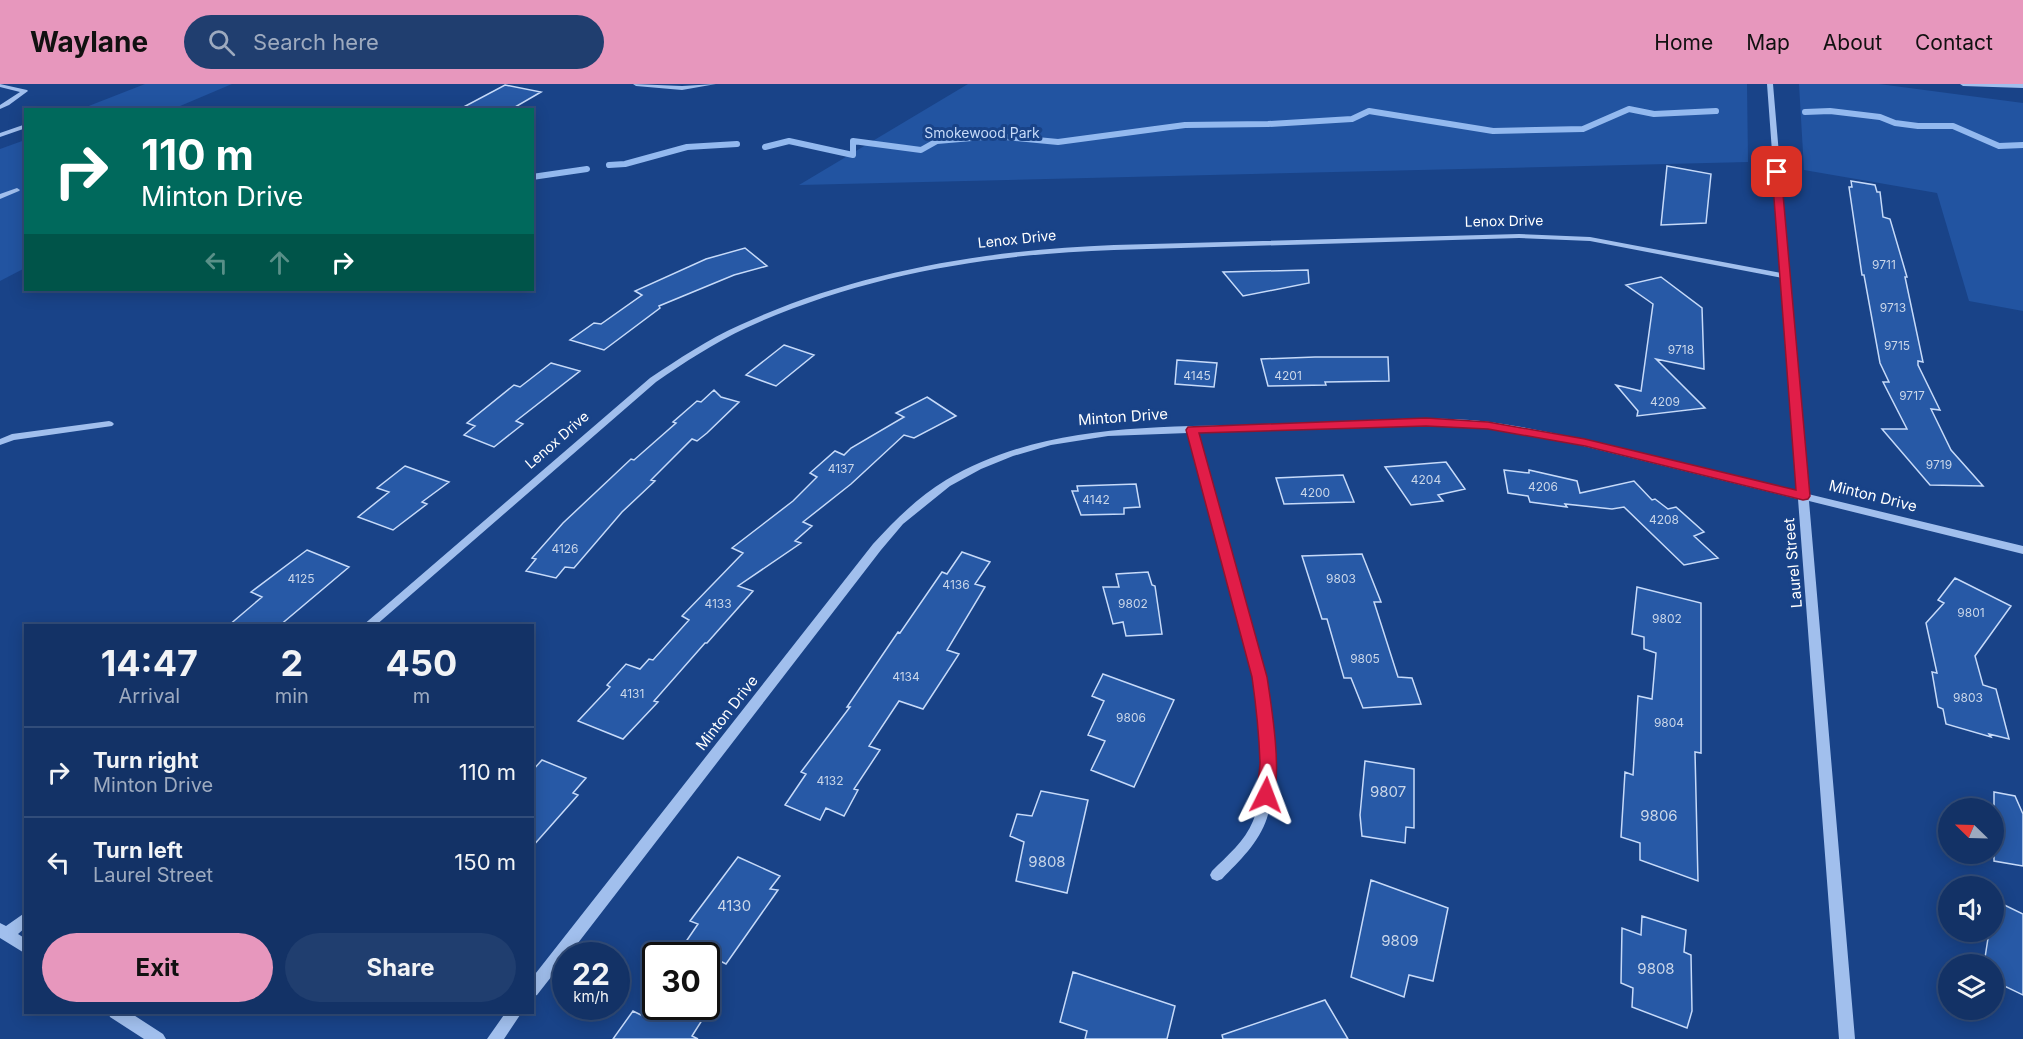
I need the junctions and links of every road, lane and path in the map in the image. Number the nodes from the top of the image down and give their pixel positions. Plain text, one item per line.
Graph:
1 (636, 84) edge
2 (713, 84) edge
3 (1770, 84) edge
4 (1963, 84) edge
5 (2023, 86) edge
6 (2, 87) edge
7 (0, 107) edge
8 (24, 127) edge
9 (0, 135) edge
10 (17, 190) dead end
11 (0, 197) edge
12 (1784, 276) junction
13 (109, 424) dead end
14 (1192, 430) junction
15 (0, 442) edge
16 (1803, 496) junction
17 (2023, 550) edge
18 (369, 624) edge
19 (1217, 875) dead end
20 (24, 919) edge
21 (4, 932) edge
22 (24, 945) edge
23 (534, 987) edge
24 (118, 1014) edge
25 (514, 1014) edge
26 (158, 1039) edge
27 (495, 1039) edge
28 (1847, 1039) edge

1 - 2 street
3 - 12 street, Laurel Street
4 - 5 street
6 - 7 street
8 - 9 street
10 - 11 street
12 - 16 street, Laurel Street
12 - 18 street, Lenox Drive
13 - 15 street
14 - 16 street, Minton Drive
14 - 19 street
14 - 23 street, Minton Drive
16 - 17 street, Minton Drive
16 - 28 street, Laurel Street
20 - 21 street
21 - 22 street
24 - 26 street
25 - 27 street

